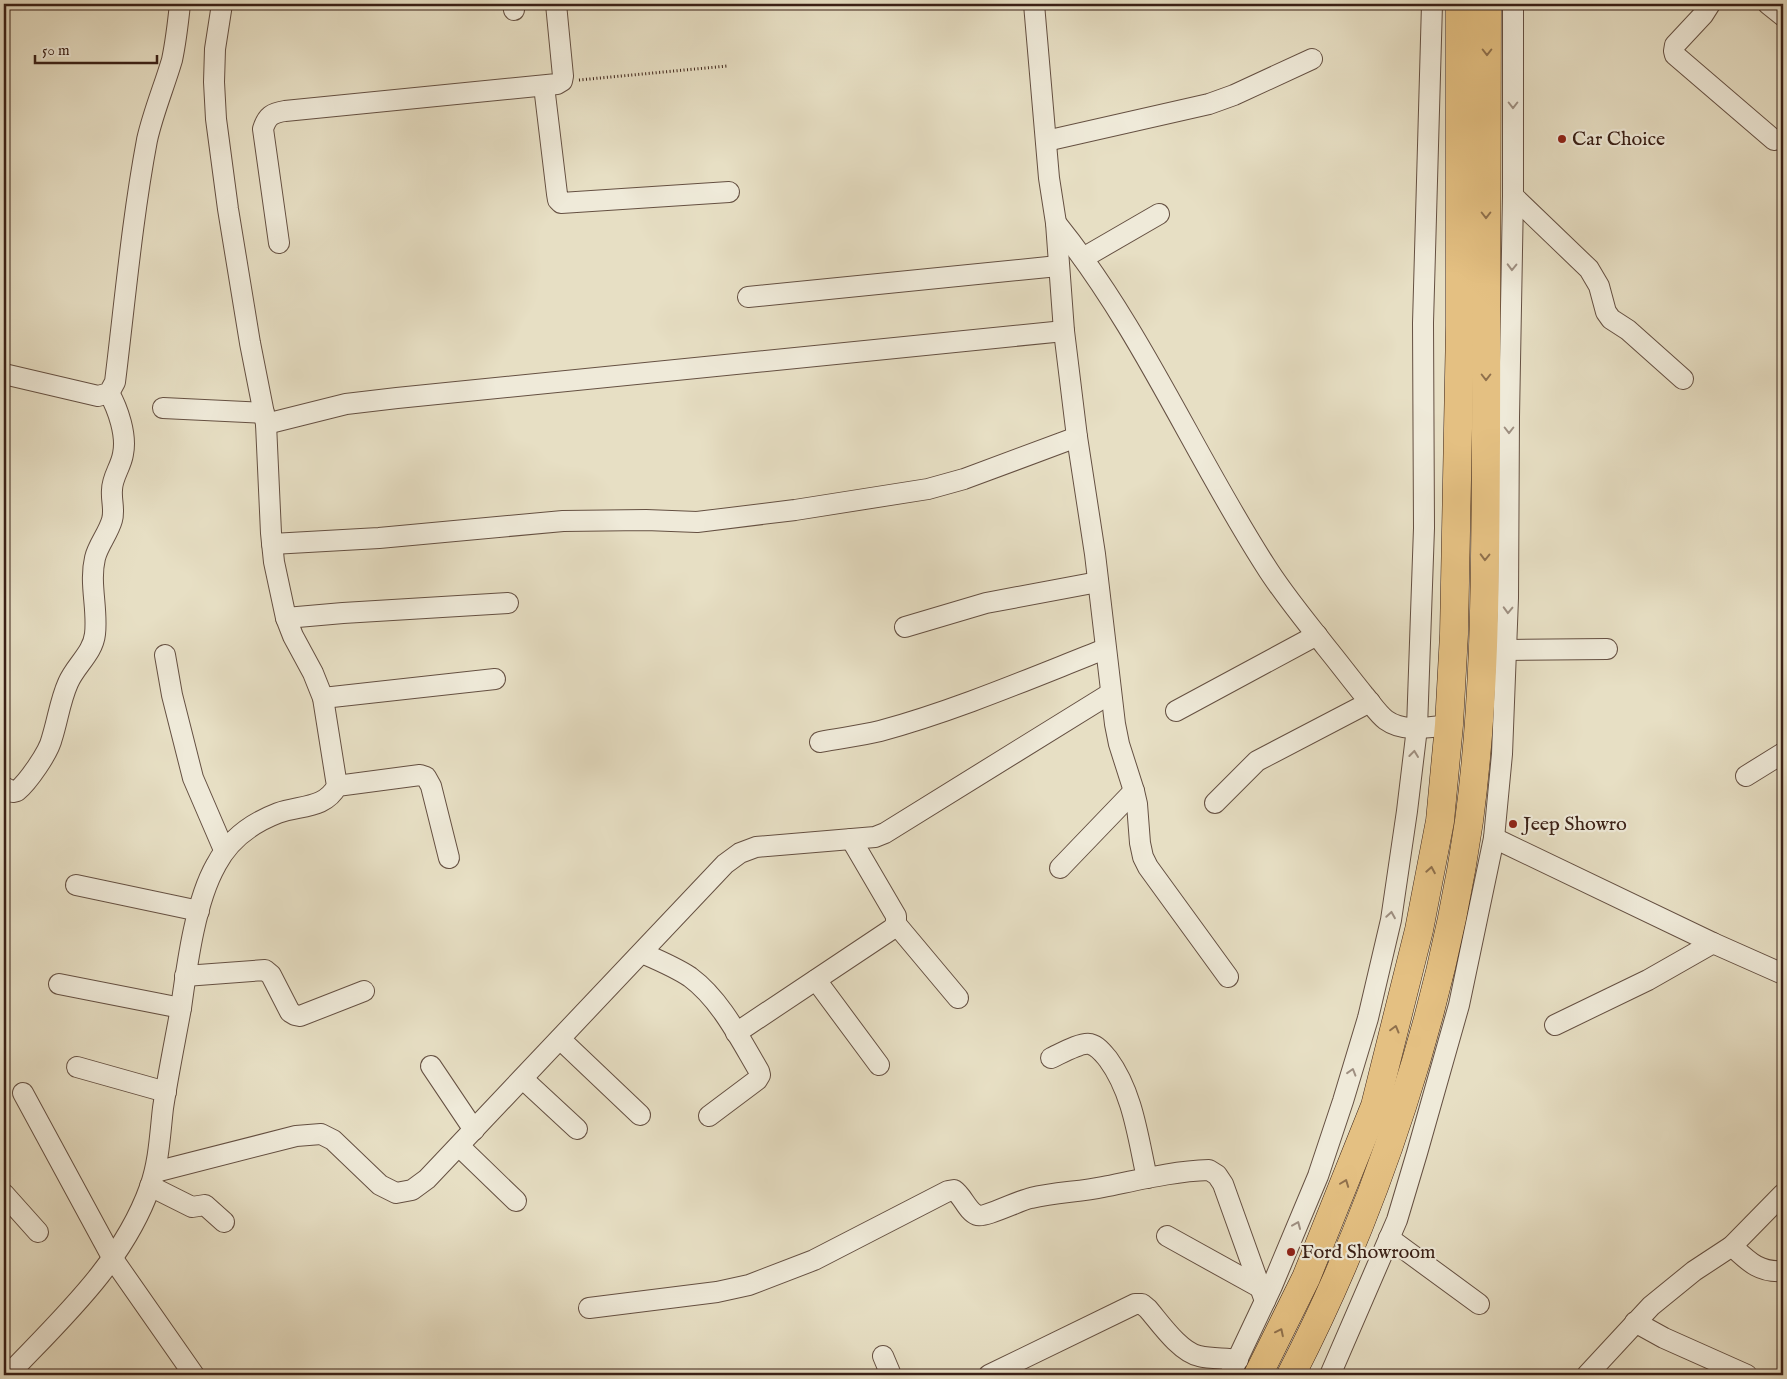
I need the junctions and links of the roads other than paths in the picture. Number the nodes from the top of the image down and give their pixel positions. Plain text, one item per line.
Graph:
1 (180, 4) edge
2 (222, 4) edge
3 (556, 4) edge
4 (1034, 4) edge
5 (1432, 4) edge
6 (1460, 4) edge
7 (1487, 4) edge
8 (1513, 4) edge
9 (1710, 4) edge
10 (1768, 4) edge
11 (1783, 16) edge
12 (1312, 59) dead end
13 (553, 84) junction
14 (1774, 140) dead end
15 (1046, 141) junction
16 (729, 192) dead end
17 (1513, 196) junction
18 (1159, 214) dead end
19 (1056, 223) junction
20 (278, 243) dead end
21 (1084, 258) junction
22 (1058, 266) junction
23 (748, 297) dead end
24 (1064, 331) junction
25 (4, 374) edge
26 (1683, 380) dead end
27 (109, 392) junction
28 (163, 408) dead end
29 (265, 418) junction
30 (1077, 438) junction
31 (1456, 524) junction
32 (1486, 526) junction
33 (272, 544) junction
34 (1098, 582) junction
35 (508, 603) dead end
36 (286, 618) junction
37 (905, 627) dead end
38 (1316, 635) junction
39 (1106, 649) junction
40 (1607, 649) dead end
41 (1506, 650) junction
42 (165, 655) dead end
43 (496, 680) dead end
44 (1111, 693) junction
45 (323, 698) junction
46 (1370, 702) junction
47 (1176, 711) dead end
48 (1449, 725) junction
49 (1417, 728) junction
50 (820, 742) dead end
51 (1783, 753) edge
52 (1746, 776) dead end
53 (337, 786) junction
54 (4, 787) edge
55 (1134, 791) junction
56 (1215, 803) dead end
57 (1494, 838) junction
58 (851, 839) junction
59 (224, 850) junction
60 (449, 858) dead end
61 (1060, 868) dead end
62 (76, 885) dead end
63 (199, 910) junction
64 (896, 924) junction
65 (1713, 943) junction
66 (642, 953) junction
67 (1783, 974) edge
68 (185, 976) junction
69 (1228, 977) dead end
70 (816, 980) junction
71 (59, 984) dead end
72 (364, 991) dead end
73 (958, 998) dead end
74 (180, 1008) junction
75 (1555, 1025) dead end
76 (736, 1033) junction
77 (560, 1039) junction
78 (1051, 1058) dead end
79 (879, 1065) dead end
80 (430, 1066) dead end
81 (77, 1067) dead end
82 (523, 1078) junction
83 (166, 1092) junction
84 (23, 1093) dead end
85 (640, 1115) dead end
86 (710, 1116) dead end
87 (576, 1129) dead end
88 (474, 1130) junction
89 (459, 1146) junction
90 (1147, 1178) junction
91 (153, 1179) junction
92 (4, 1194) edge
93 (1783, 1194) edge
94 (516, 1201) dead end
95 (224, 1222) dead end
96 (38, 1232) dead end
97 (1167, 1236) dead end
98 (1389, 1238) junction
99 (1732, 1246) junction
100 (113, 1260) junction
101 (1783, 1271) edge
102 (1262, 1294) junction
103 (1479, 1304) dead end
104 (589, 1308) dead end
105 (1635, 1322) junction
106 (884, 1356) dead end
107 (1242, 1370) edge
108 (8, 1375) edge
109 (194, 1375) edge
110 (892, 1375) edge
111 (989, 1375) edge
112 (1291, 1375) edge
113 (1330, 1375) edge
114 (1587, 1375) edge
115 (1748, 1375) edge

1 - 27 street
2 - 29 street
3 - 13 street
4 - 15 street
5 - 49 street
6 - 31 highway
7 -> 32 highway
8 -> 17 street
9 - 14 street
10 - 11 street
12 - 15 street
13 - 16 street
13 - 20 street
15 - 19 street
17 - 26 street
17 -> 41 street
18 - 21 street
19 - 21 street
19 - 22 street
21 - 38 street
22 - 23 street
22 - 24 street
24 - 29 street
24 - 30 street
25 - 27 street
27 - 54 street
28 - 29 street
29 - 33 street
30 - 33 street
30 - 34 street
31 - 32 highway
31 - 48 highway
32 -> 112 highway
33 - 36 street
34 - 37 street
34 - 39 street
35 - 36 street
36 - 45 street
38 - 46 street
38 - 47 street
39 - 44 street
39 - 50 street
40 - 41 street
41 - 57 street
42 - 59 street
43 - 45 street
44 - 55 street
44 - 58 street
45 - 53 street
46 - 49 street
46 - 56 street
48 - 49 street
107 -> 48 highway
102 -> 49 street
51 - 52 street
53 - 59 street
53 - 60 street
55 - 61 street
55 - 69 street
57 - 65 street
57 - 98 street
58 - 64 street
58 - 66 street
59 - 63 street
62 - 63 street
63 - 68 street
64 - 70 street
64 - 73 street
65 - 67 street
65 - 75 street
66 - 76 street
66 - 77 street
68 - 72 street
68 - 74 street
70 - 76 street
70 - 79 street
71 - 74 street
74 - 83 street
76 - 86 street
77 - 82 street
77 - 85 street
78 - 90 street
80 - 88 street
81 - 83 street
82 - 87 street
82 - 88 street
83 - 91 street
84 - 100 street
88 - 89 street
89 - 91 street
89 - 94 street
90 - 102 street
90 - 104 street
91 - 95 street
91 - 100 street
92 - 96 street
93 - 99 street
97 - 102 street
98 - 103 street
98 - 113 street
99 - 101 street
99 - 105 street
100 - 108 street
100 - 109 street
102 - 107 street
105 - 114 street
105 - 115 street
106 - 110 street
107 - 111 street

